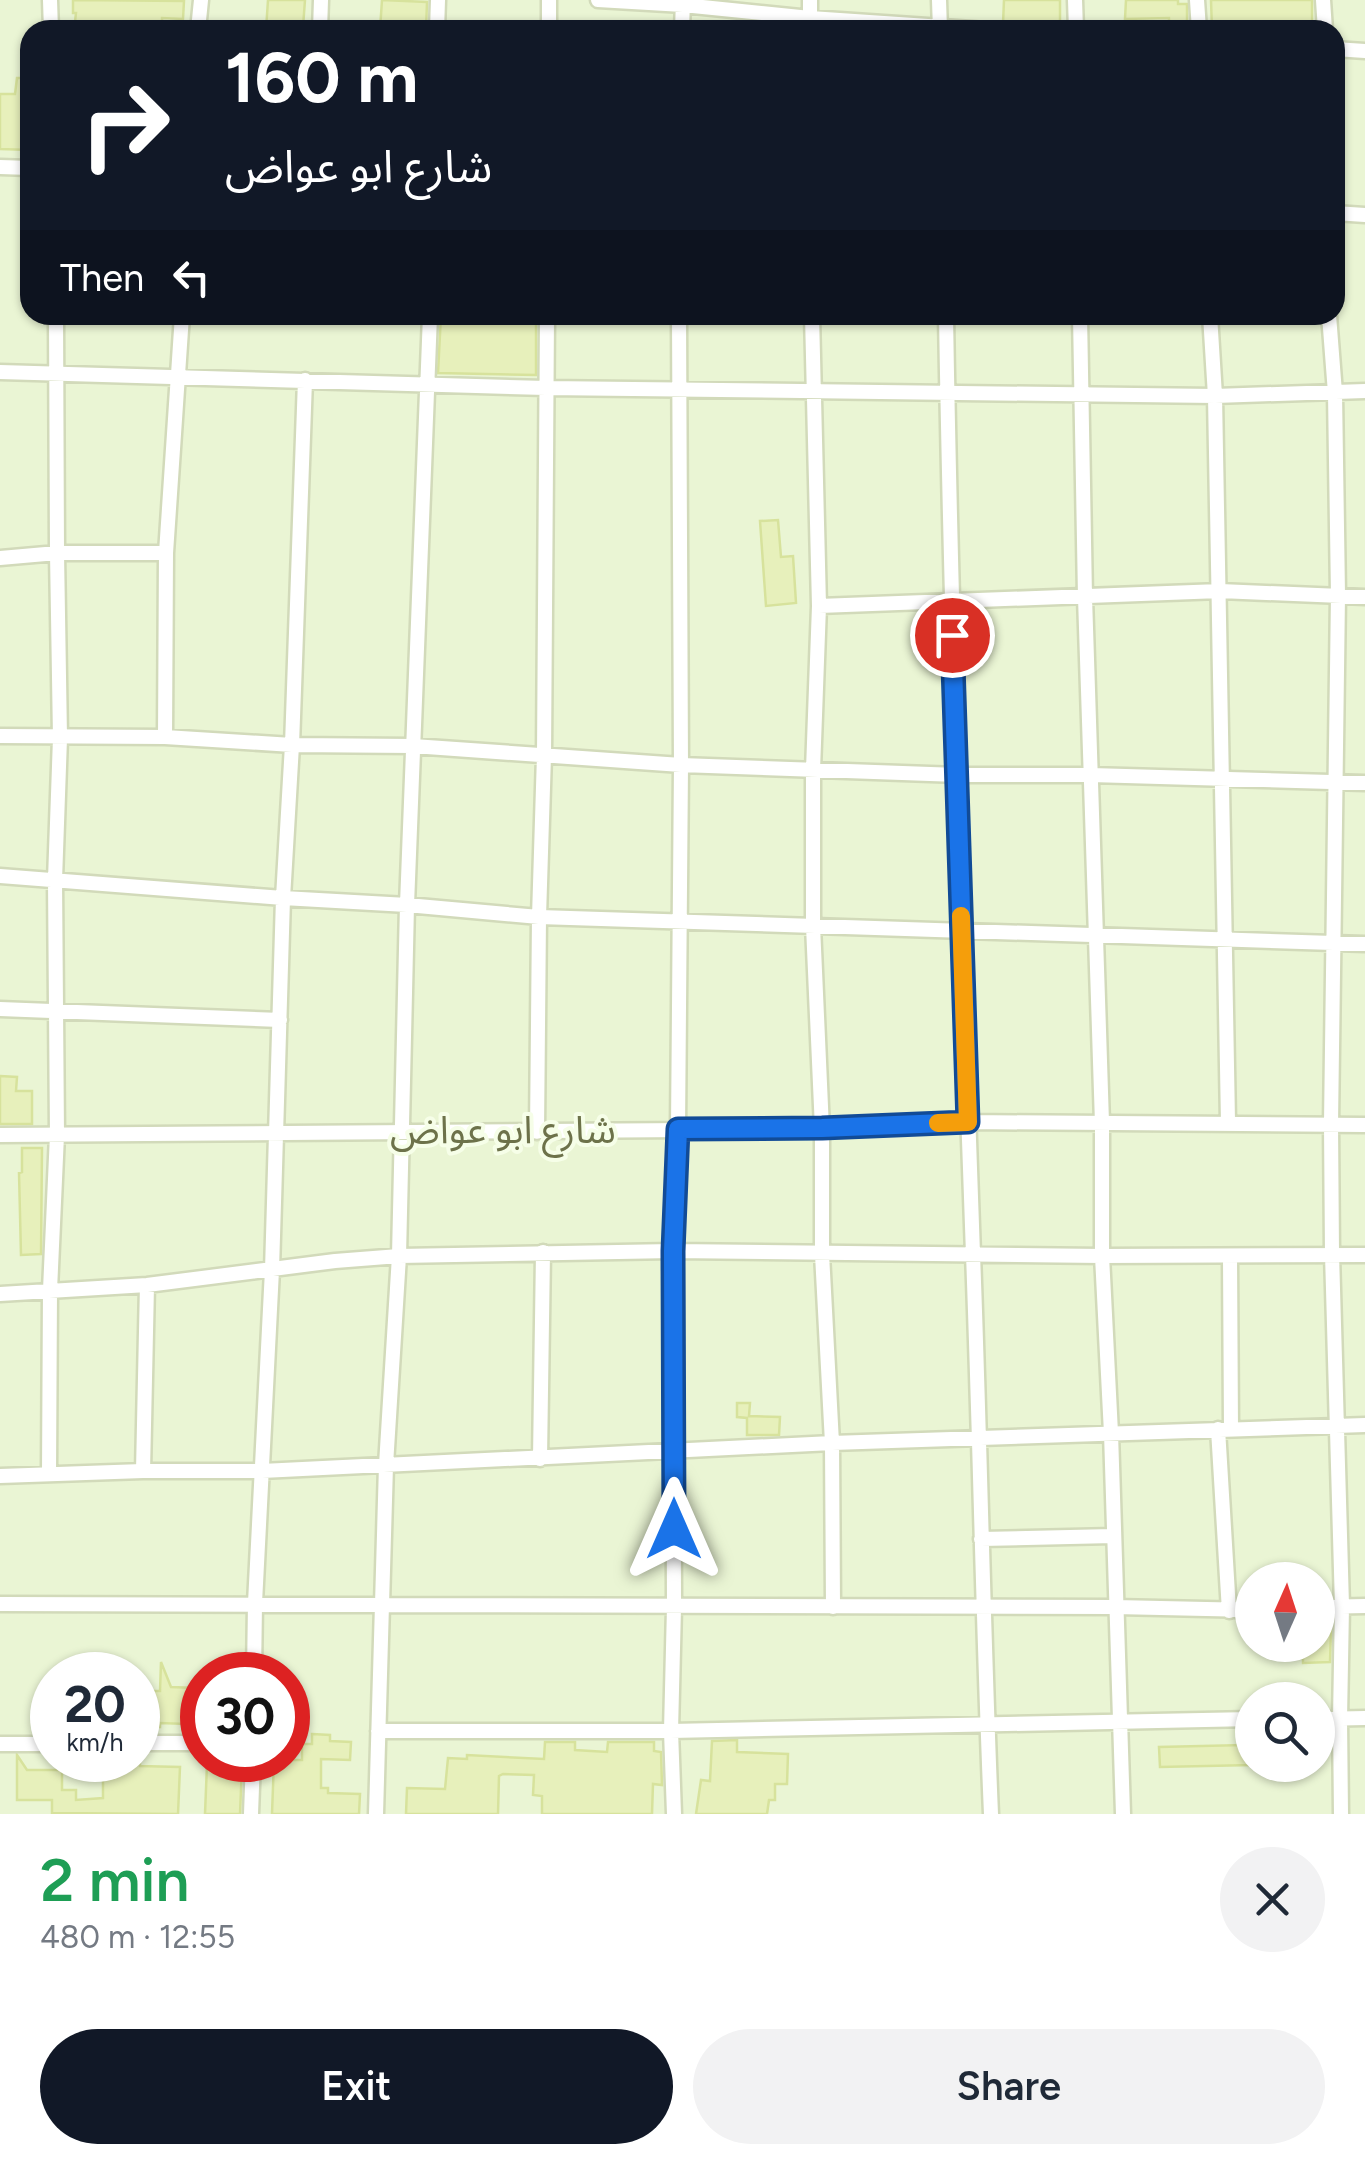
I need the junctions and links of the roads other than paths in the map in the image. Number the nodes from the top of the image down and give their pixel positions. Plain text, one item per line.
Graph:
1 (598, 0) edge
2 (683, 2) edge
3 (787, 20) edge
4 (56, 325) edge
5 (182, 325) edge
6 (430, 325) edge
7 (547, 325) edge
8 (679, 325) edge
9 (812, 325) edge
10 (946, 325) edge
11 (1080, 325) edge
12 (1211, 325) edge
13 (1330, 325) edge
14 (0, 372) edge
15 (56, 372) junction
16 (179, 376) junction
17 (305, 380) junction
18 (428, 385) junction
19 (546, 388) junction
20 (679, 388) junction
21 (814, 390) junction
22 (1365, 391) edge
23 (948, 392) junction
24 (1334, 393) junction
25 (1082, 394) junction
26 (1216, 396) junction
27 (56, 553) junction
28 (166, 553) junction
29 (0, 558) edge
30 (1220, 591) junction
31 (1338, 595) junction
32 (1085, 597) junction
33 (1365, 597) edge
34 (951, 600) junction
35 (820, 606) junction
36 (0, 736) edge
37 (165, 737) junction
38 (60, 738) junction
39 (292, 744) junction
40 (413, 746) junction
41 (544, 754) junction
42 (681, 765) junction
43 (813, 770) junction
44 (958, 775) junction
45 (1091, 776) junction
46 (1222, 779) junction
47 (1334, 782) junction
48 (1365, 784) edge
49 (0, 876) edge
50 (55, 880) junction
51 (283, 898) junction
52 (407, 904) junction
53 (539, 917) junction
54 (680, 922) junction
55 (813, 926) junction
56 (961, 930) junction
57 (1096, 936) junction
58 (1223, 940) junction
59 (1334, 944) junction
60 (1365, 944) edge
61 (0, 1010) edge
62 (54, 1013) junction
63 (280, 1020) junction
64 (968, 1122) junction
65 (1228, 1122) junction
66 (1102, 1123) junction
67 (1331, 1124) junction
68 (1365, 1125) edge
69 (822, 1128) junction
70 (678, 1129) junction
71 (401, 1130) junction
72 (537, 1132) junction
73 (277, 1133) junction
74 (0, 1135) edge
75 (57, 1135) junction
76 (673, 1251) junction
77 (543, 1252) junction
78 (822, 1254) junction
79 (973, 1254) junction
80 (1332, 1254) junction
81 (1365, 1255) edge
82 (398, 1256) junction
83 (1102, 1256) junction
84 (1230, 1256) junction
85 (272, 1270) junction
86 (147, 1285) junction
87 (50, 1290) junction
88 (0, 1294) edge
89 (1339, 1426) junction
90 (1365, 1426) edge
91 (1225, 1429) junction
92 (1111, 1433) junction
93 (979, 1437) junction
94 (832, 1443) junction
95 (674, 1451) junction
96 (540, 1459) junction
97 (386, 1465) junction
98 (143, 1471) junction
99 (262, 1471) junction
100 (49, 1474) junction
101 (0, 1476) edge
102 (1113, 1536) junction
103 (981, 1539) junction
104 (255, 1603) junction
105 (0, 1604) edge
106 (383, 1606) junction
107 (674, 1606) junction
108 (1335, 1606) edge
109 (1342, 1606) junction
110 (1365, 1606) edge
111 (833, 1607) junction
112 (982, 1607) junction
113 (1114, 1608) junction
114 (1229, 1611) junction
115 (1235, 1611) edge
116 (254, 1652) edge
117 (1335, 1718) edge
118 (1340, 1718) junction
119 (1365, 1718) edge
120 (1235, 1720) edge
121 (1120, 1721) junction
122 (987, 1725) junction
123 (671, 1731) junction
124 (378, 1732) junction
125 (0, 1744) edge
126 (30, 1744) edge
127 (252, 1782) edge
128 (251, 1814) edge
129 (376, 1814) edge
130 (674, 1814) edge
131 (991, 1814) edge
132 (1123, 1814) edge
133 (1341, 1814) edge

1 - 2 street
2 - 3 street
4 - 15 street
5 - 16 street
6 - 18 street
7 - 19 street
8 - 20 street
9 - 21 street
10 - 23 street
11 - 25 street
12 - 26 street
13 - 24 street
14 - 15 street
15 - 16 street
15 - 27 street
16 - 17 street
16 - 28 street
17 - 18 street
17 - 39 street
18 - 19 street
18 - 40 street
19 - 20 street
19 - 41 street
20 - 21 street
20 - 42 street
21 - 23 street
21 - 35 street
22 - 24 street
23 - 25 street
23 - 34 street
24 - 26 street
24 - 31 street
25 - 26 street
25 - 32 street
26 - 30 street
27 - 28 street
27 - 29 street
27 - 38 street
28 - 37 street
30 - 31 street
30 - 32 street
30 - 46 street
31 - 33 street
31 - 47 street
32 - 34 street
32 - 45 street
34 - 35 street
34 - 44 street
35 - 43 street
36 - 38 street
37 - 38 street
37 - 39 street
38 - 50 street
39 - 40 street
39 - 51 street
40 - 41 street
40 - 52 street
41 - 42 street
41 - 53 street
42 - 43 street
42 - 54 street
43 - 44 street
43 - 55 street
44 - 45 street
44 - 56 street
45 - 46 street
45 - 57 street
46 - 47 street
46 - 58 street
47 - 48 street
47 - 59 street
49 - 50 street
50 - 51 street
50 - 62 street
51 - 52 street
51 - 63 street
52 - 53 street
52 - 71 street
53 - 54 street
53 - 72 street
54 - 55 street
54 - 70 street
55 - 56 street
55 - 69 street
56 - 57 street
56 - 64 street
57 - 58 street
57 - 66 street
58 - 59 street
58 - 65 street
59 - 60 street
59 - 67 street
61 - 62 street
62 - 63 street
62 - 75 street
63 - 73 street
64 - 66 street, شارع ابو عواض
64 - 69 street, شارع ابو عواض
64 - 79 street
65 - 66 street, شارع ابو عواض
65 - 67 street, شارع ابو عواض
66 - 83 street
67 - 68 street, شارع ابو عواض
67 - 80 street
69 - 70 street, شارع ابو عواض
69 - 78 street
70 - 72 street, شارع ابو عواض
70 - 76 street
71 - 72 street, شارع ابو عواض
71 - 73 street, شارع ابو عواض
71 - 82 street
73 - 75 street, شارع ابو عواض
73 - 85 street
74 - 75 street, شارع ابو عواض
75 - 87 street
76 - 77 street
76 - 78 street
76 - 95 street
77 - 82 street
77 - 96 street
78 - 79 street
78 - 94 street
79 - 83 street
79 - 93 street
80 - 81 street
80 - 84 street
80 - 89 street
82 - 85 street
82 - 97 street
83 - 84 street
83 - 92 street
84 - 91 street
85 - 86 street
85 - 99 street
86 - 87 street
86 - 98 street
87 - 88 street
87 - 100 street
89 - 90 street
89 - 91 street
89 - 109 street
91 - 92 street
91 - 114 street
92 - 93 street
92 - 102 street
93 - 94 street
93 - 103 street
94 - 95 street
94 - 111 street
95 - 96 street
95 - 107 street
96 - 97 street
97 - 99 street
97 - 106 street
98 - 99 street
98 - 100 street
99 - 104 street
100 - 101 street
102 - 103 street
102 - 113 street
103 - 112 street
104 - 105 street
104 - 106 street
104 - 116 street
106 - 107 street
106 - 124 street
107 - 111 street
107 - 123 street
108 - 109 street
109 - 110 street
109 - 118 street
111 - 112 street
112 - 113 street
112 - 122 street
113 - 114 street
113 - 121 street
114 - 115 street
117 - 118 street
118 - 119 street
118 - 133 street
120 - 121 street
121 - 122 street
121 - 132 street
122 - 123 street
122 - 131 street
123 - 124 street
123 - 130 street
124 - 129 street
125 - 126 street
127 - 128 street

